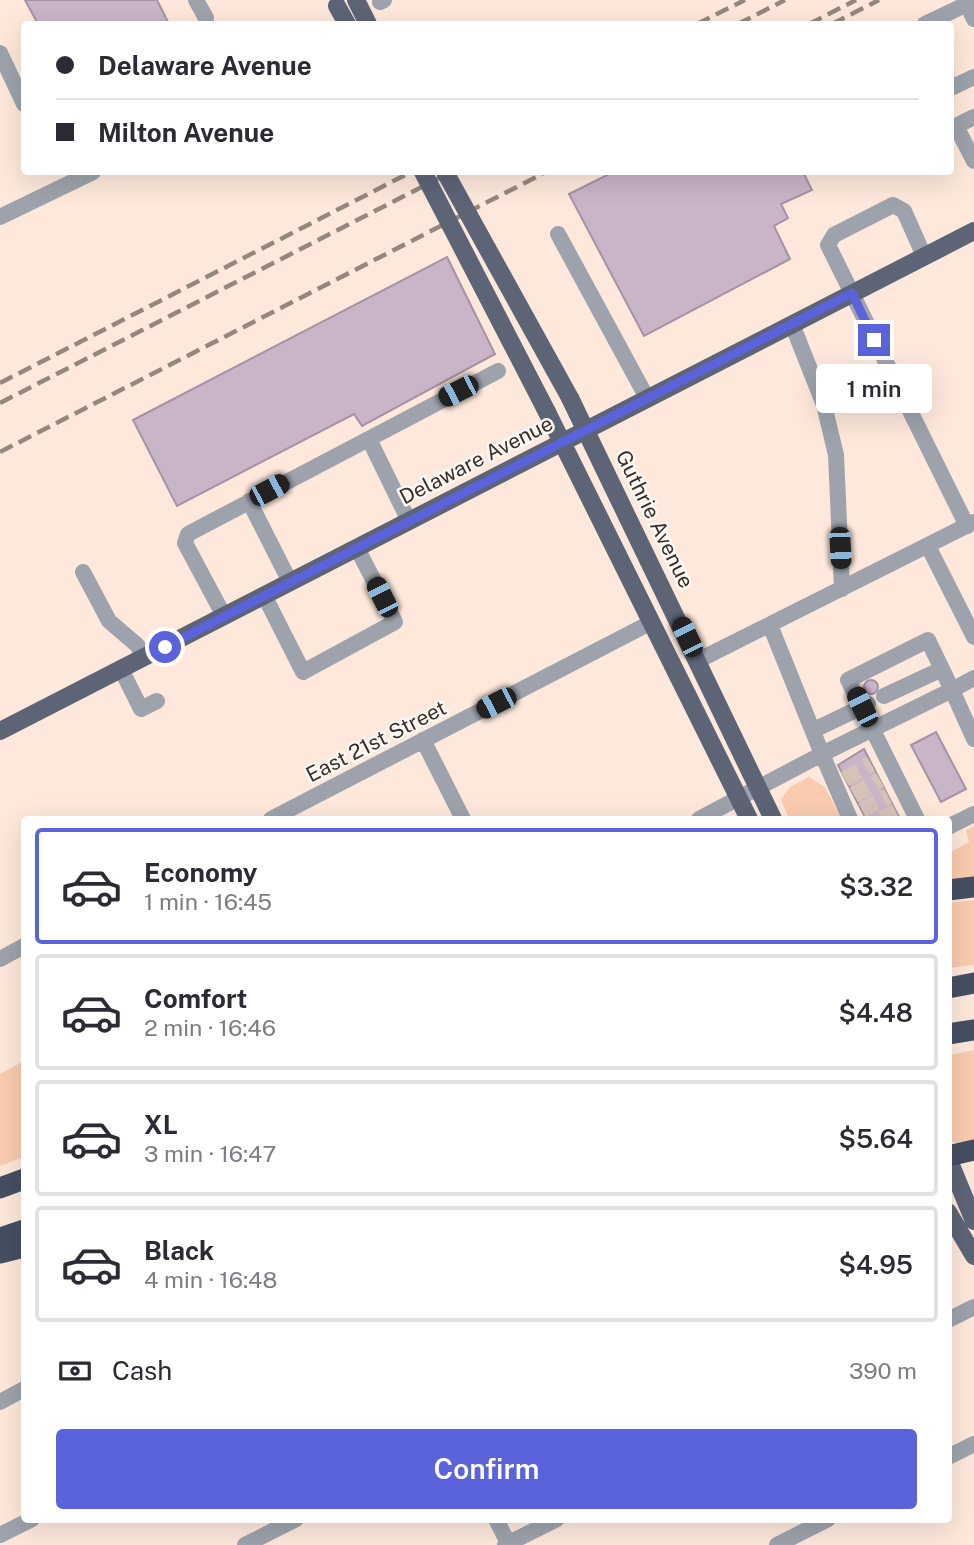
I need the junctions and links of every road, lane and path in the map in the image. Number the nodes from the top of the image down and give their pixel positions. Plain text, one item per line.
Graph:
1 (197, 0) edge
2 (356, 0) edge
3 (336, 3) edge
4 (206, 18) dead end
5 (974, 19) edge
6 (345, 21) edge
7 (366, 21) edge
8 (931, 21) edge
9 (0, 53) edge
10 (974, 77) edge
11 (954, 87) edge
12 (21, 98) edge
13 (974, 117) edge
14 (974, 161) edge
15 (87, 175) edge
16 (425, 175) edge
17 (447, 175) edge
18 (0, 217) edge
19 (974, 231) edge
20 (558, 234) dead end
21 (925, 256) junction
22 (852, 293) junction
23 (792, 324) junction
24 (498, 371) dead end
25 (647, 398) junction
26 (586, 429) junction
27 (369, 439) junction
28 (562, 442) junction
29 (249, 501) junction
30 (410, 521) junction
31 (970, 524) edge
32 (928, 546) junction
33 (357, 548) junction
34 (83, 572) dead end
35 (289, 582) junction
36 (842, 589) junction
37 (264, 595) junction
38 (224, 616) junction
39 (650, 623) junction
40 (770, 625) junction
41 (974, 637) edge
42 (145, 657) junction
43 (699, 660) junction
44 (121, 669) junction
45 (942, 669) junction
46 (974, 678) edge
47 (952, 690) junction
48 (157, 701) dead end
49 (872, 702) junction
50 (814, 730) junction
51 (873, 730) junction
52 (0, 732) edge
53 (974, 739) edge
54 (424, 740) junction
55 (822, 754) junction
56 (759, 790) junction
57 (740, 798) junction
58 (908, 812) edge
59 (974, 814) edge
60 (853, 815) edge
61 (277, 816) edge
62 (462, 816) edge
63 (705, 816) edge
64 (748, 816) edge
65 (772, 816) edge
66 (952, 825) edge
67 (974, 887) edge
68 (952, 890) edge
69 (21, 948) edge
70 (0, 959) edge
71 (974, 983) edge
72 (952, 987) edge
73 (974, 1030) edge
74 (952, 1033) edge
75 (974, 1150) edge
76 (952, 1156) edge
77 (952, 1167) edge
78 (21, 1180) edge
79 (0, 1188) edge
80 (952, 1219) edge
81 (974, 1221) edge
82 (21, 1231) edge
83 (0, 1238) edge
84 (21, 1248) edge
85 (0, 1253) edge
86 (974, 1256) edge
87 (974, 1307) edge
88 (952, 1318) edge
89 (21, 1391) edge
90 (0, 1402) edge
91 (974, 1444) edge
92 (952, 1455) edge
93 (24, 1523) edge
94 (288, 1523) edge
95 (498, 1523) edge
96 (549, 1523) edge
97 (820, 1523) edge
98 (0, 1535) edge
99 (245, 1545) edge
100 (508, 1545) edge
101 (778, 1545) edge

1 - 4 street
2 - 7 main road, bridge
3 - 6 main road, bridge
5 - 8 street
9 - 12 street
10 - 11 street
13 - 14 street
15 - 18 street
16 - 28 main road, bridge
17 - 26 main road, Guthrie Avenue, bridge
19 - 21 main road, Delaware Avenue
20 - 25 street
21 - 22 main road, Delaware Avenue
21 - 22 street
22 - 23 main road, Delaware Avenue
22 - 31 street
23 - 25 main road, Delaware Avenue
23 - 36 street
24 - 27 street
25 - 26 main road, Delaware Avenue
26 - 28 main road, Delaware Avenue
26 - 43 main road, Guthrie Avenue
27 - 29 street
27 - 30 street
28 - 30 main road, Delaware Avenue
28 - 39 main road
29 - 35 street
29 - 38 street
30 - 33 main road, Delaware Avenue
31 - 32 street
32 - 36 street
32 - 41 street
33 - 35 main road, Delaware Avenue
33 - 37 street
34 - 42 street
35 - 37 main road, Delaware Avenue
36 - 40 street
37 - 38 main road, Delaware Avenue
38 - 42 main road, Delaware Avenue
39 - 54 street, East 21st Street
39 - 57 main road
40 - 43 street
40 - 50 street
42 - 44 main road, Delaware Avenue
43 - 56 main road, Guthrie Avenue
44 - 48 street
44 - 52 main road, Delaware Avenue
45 - 47 street
45 - 49 street
45 - 49 street
46 - 47 street
47 - 51 street
47 - 53 street
49 - 50 street
49 - 51 street
50 - 55 street
51 - 55 street
51 - 58 street
54 - 61 street, East 21st Street
54 - 62 street
55 - 56 street
55 - 60 street
56 - 57 street
56 - 65 main road, Guthrie Avenue
57 - 63 street
57 - 64 main road
59 - 66 street
67 - 68 highway
69 - 70 street
71 - 72 highway
73 - 74 highway
75 - 76 highway
77 - 81 main road
78 - 79 highway
80 - 86 main road
82 - 83 highway
84 - 85 highway
87 - 88 street
89 - 90 street
91 - 92 street
93 - 98 street
94 - 99 street
95 - 100 street
96 - 100 street
97 - 101 street

